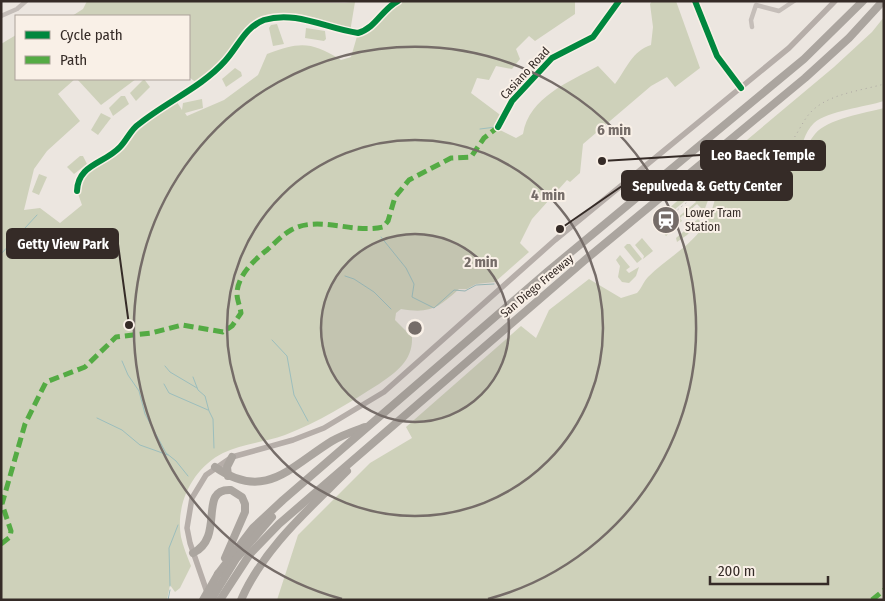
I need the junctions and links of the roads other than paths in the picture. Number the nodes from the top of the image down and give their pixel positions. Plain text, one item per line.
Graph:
1 (26, 1) edge
2 (398, 1) edge
3 (618, 1) edge
4 (695, 1) edge
5 (794, 1) edge
6 (835, 1) edge
7 (863, 1) edge
8 (877, 1) edge
9 (882, 1) edge
10 (874, 11) junction
11 (1, 16) edge
12 (752, 27) dead end
13 (741, 88) junction
14 (498, 127) dead end
15 (77, 191) dead end
16 (371, 424) junction
17 (384, 434) junction
18 (232, 457) junction
19 (215, 468) junction
20 (228, 476) junction
21 (193, 553) junction
22 (222, 584) junction
23 (203, 600) edge
24 (211, 600) edge
25 (215, 600) edge
26 (220, 600) edge
27 (241, 600) edge

1 - 11 street
2 - 15 street
3 - 14 street, Casiano Road
4 - 13 street
5 - 12 street
6 - 13 main road
7 - 16 highway, San Diego Freeway
8 - 10 highway
9 - 10 highway, San Diego Freeway
10 - 17 highway, San Diego Freeway
13 - 18 main road
16 - 20 highway
16 - 22 highway, San Diego Freeway
17 - 22 highway, San Diego Freeway
17 - 27 highway
18 - 19 main road
18 - 20 highway
19 - 20 highway
19 - 21 main road
21 - 22 highway
21 - 24 main road
22 - 23 highway, San Diego Freeway, bridge
22 - 24 highway
22 - 25 highway
22 - 26 highway, San Diego Freeway

